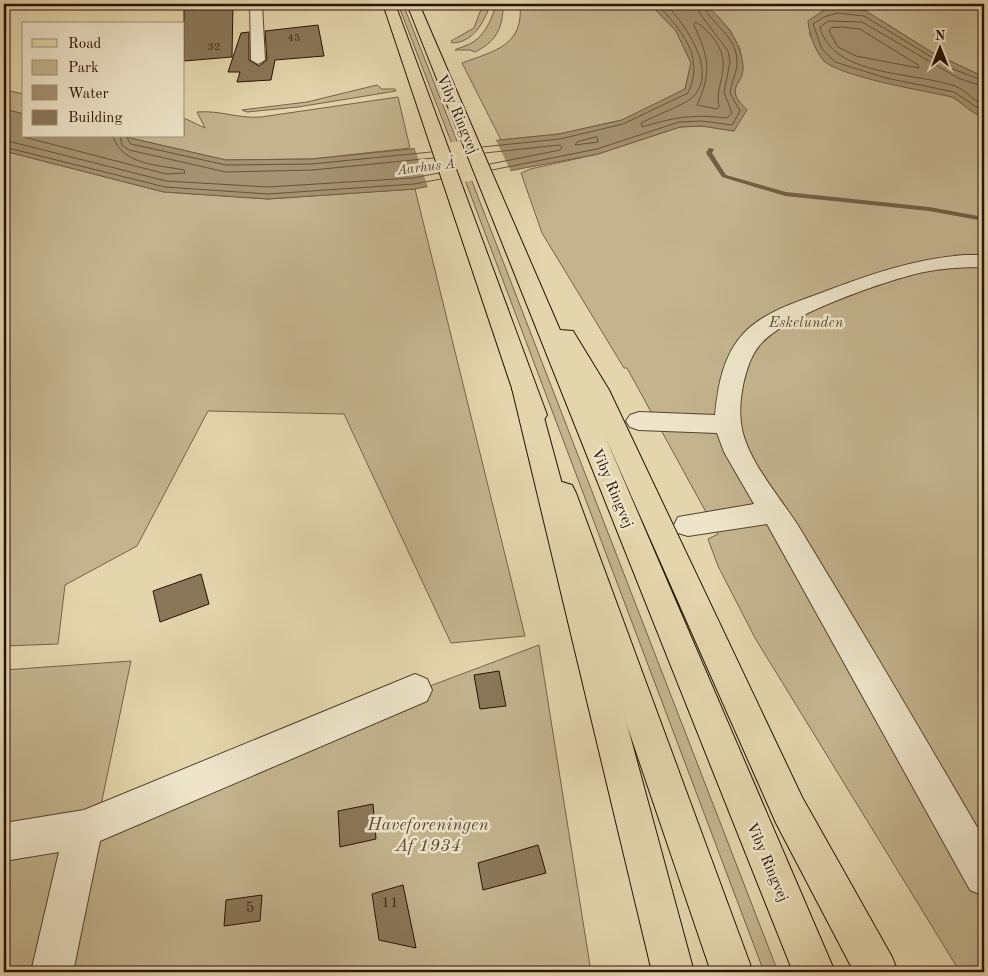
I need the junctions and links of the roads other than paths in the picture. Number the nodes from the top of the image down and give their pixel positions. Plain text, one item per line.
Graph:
1 (256, 4) edge
2 (389, 4) edge
3 (413, 4) edge
4 (258, 60) dead end
5 (516, 255) junction
6 (984, 261) edge
7 (524, 388) junction
8 (639, 421) dead end
9 (728, 424) junction
10 (775, 512) junction
11 (688, 525) dead end
12 (415, 690) dead end
13 (84, 829) junction
14 (4, 842) edge
15 (984, 876) edge
16 (52, 972) edge
17 (673, 972) edge
18 (732, 972) edge
19 (814, 972) edge
20 (877, 972) edge

1 - 4 street
2 - 7 main road, Viby Ringvej
3 - 5 main road, Viby Ringvej
5 - 19 main road, Viby Ringvej
5 - 20 main road
6 - 9 street
7 - 17 main road
7 - 18 main road, Viby Ringvej
8 - 9 street
9 - 10 street
10 - 11 street
10 - 15 street
12 - 13 street
13 - 14 street
13 - 16 street

